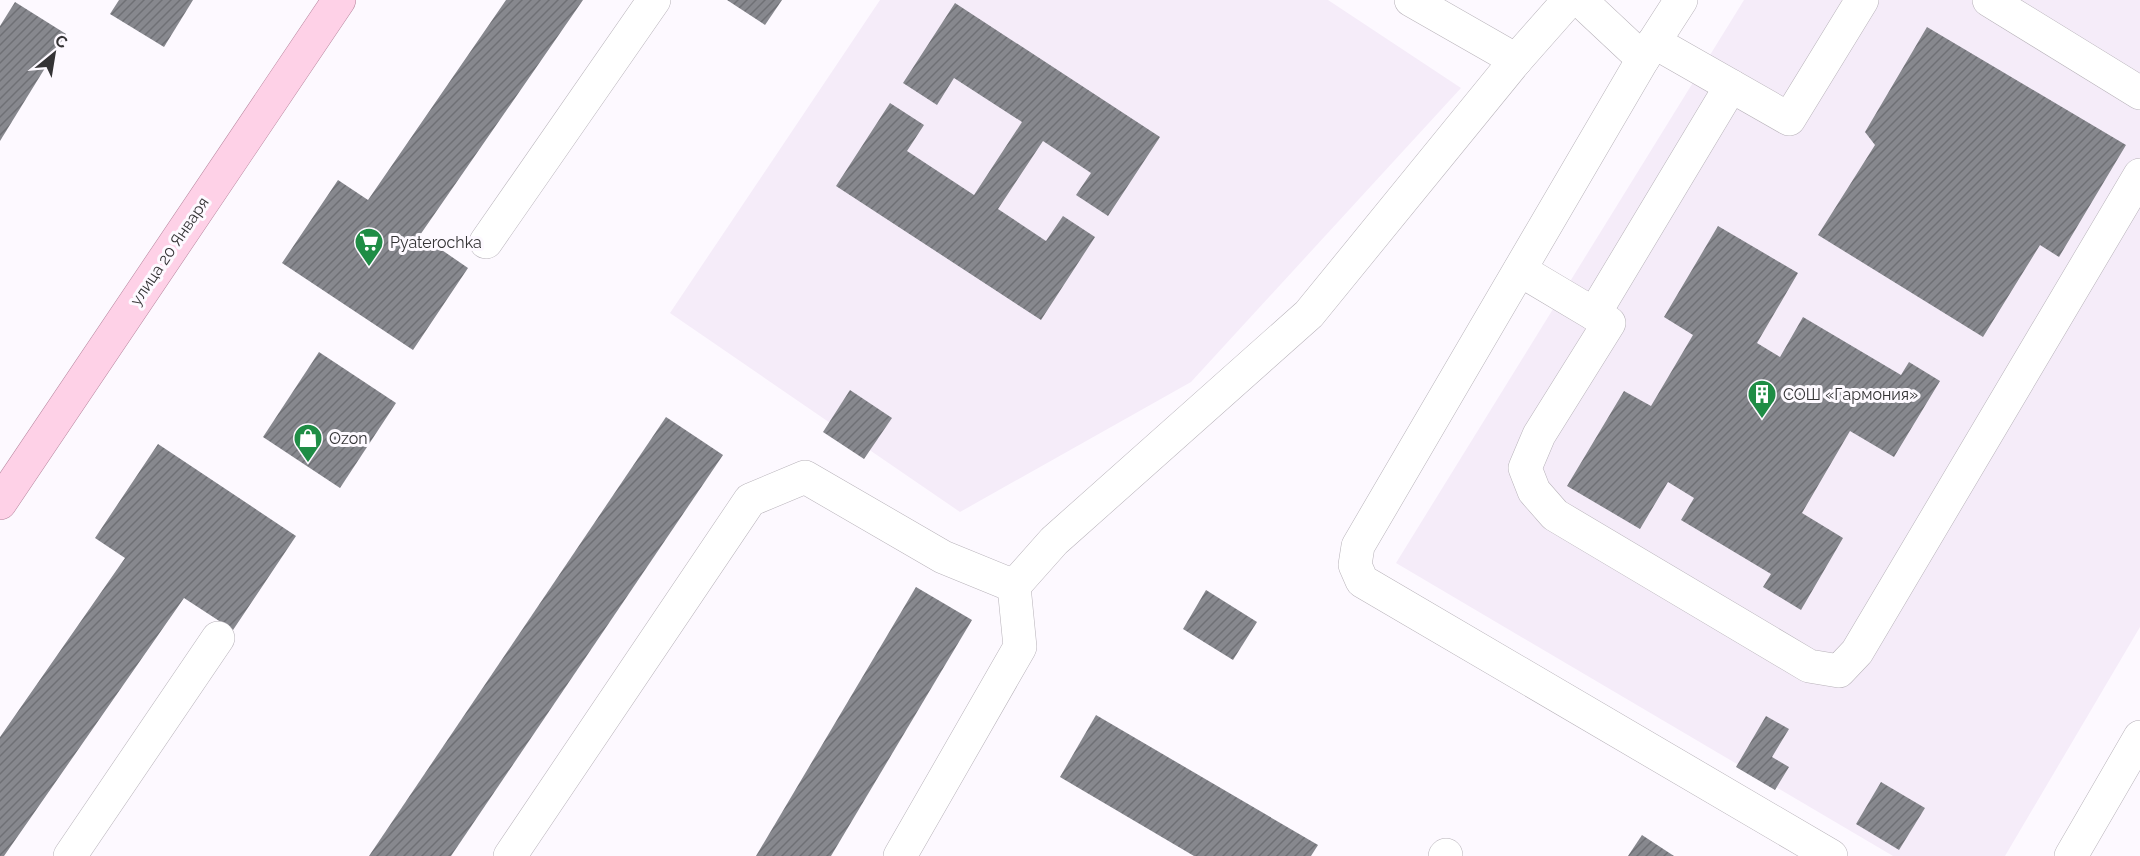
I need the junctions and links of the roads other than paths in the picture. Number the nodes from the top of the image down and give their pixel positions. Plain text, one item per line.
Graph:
1 (339, 0) edge
2 (654, 0) edge
3 (1411, 0) edge
4 (1569, 0) edge
5 (1580, 0) edge
6 (1681, 0) edge
7 (1862, 0) edge
8 (1989, 0) edge
9 (1649, 50) junction
10 (1516, 60) junction
11 (1731, 86) junction
12 (2140, 93) edge
13 (2140, 175) edge
14 (486, 242) dead end
15 (1520, 270) junction
16 (1594, 314) junction
17 (0, 503) edge
18 (1014, 586) junction
19 (218, 638) dead end
20 (2140, 737) edge
21 (70, 856) edge
22 (510, 856) edge
23 (900, 856) edge
24 (1831, 856) edge
25 (2071, 856) edge

1 - 17 main road, улица 20 Января
2 - 14 street
3 - 10 street
4 - 10 street
5 - 9 street
6 - 9 street
7 - 11 street
8 - 12 street
9 - 11 street
9 - 15 street
10 - 18 street
11 - 16 street
13 - 16 street
15 - 16 street
15 - 24 street
18 - 22 street
18 - 23 street
19 - 21 street
20 - 25 street

